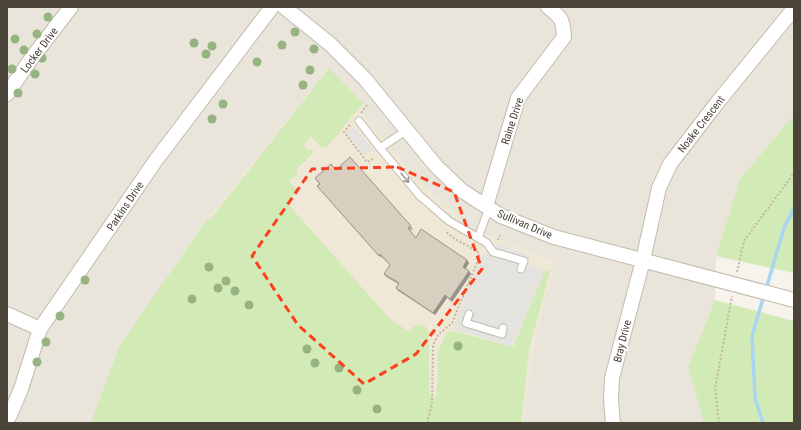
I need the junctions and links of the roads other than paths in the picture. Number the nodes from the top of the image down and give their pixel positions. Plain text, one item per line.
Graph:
1 (71, 7) edge
2 (272, 7) edge
3 (284, 7) edge
4 (548, 7) edge
5 (792, 7) edge
6 (7, 94) edge
7 (357, 120) road end
8 (406, 130) junction
9 (380, 148) junction
10 (488, 207) junction
11 (478, 238) junction
12 (643, 260) junction
13 (521, 269) dead end
14 (794, 300) edge
15 (7, 314) edge
16 (469, 314) dead end
17 (503, 328) dead end
18 (40, 329) junction
19 (7, 420) edge
20 (613, 423) edge

1 - 6 street, Locker Drive
2 - 18 street, Parkins Drive
3 - 8 street, Sullivan Drive
4 - 10 street, Raine Drive
5 - 12 street, Noake Crescent
7 - 9 lane
8 - 9 lane
8 - 10 street, Sullivan Drive
9 -> 11 lane
10 - 11 lane
10 - 12 street, Sullivan Drive
11 - 13 lane
12 - 14 street, Sullivan Drive
12 - 20 street, Bray Drive
15 - 18 street
16 - 17 lane
18 - 19 street, Parkins Drive

